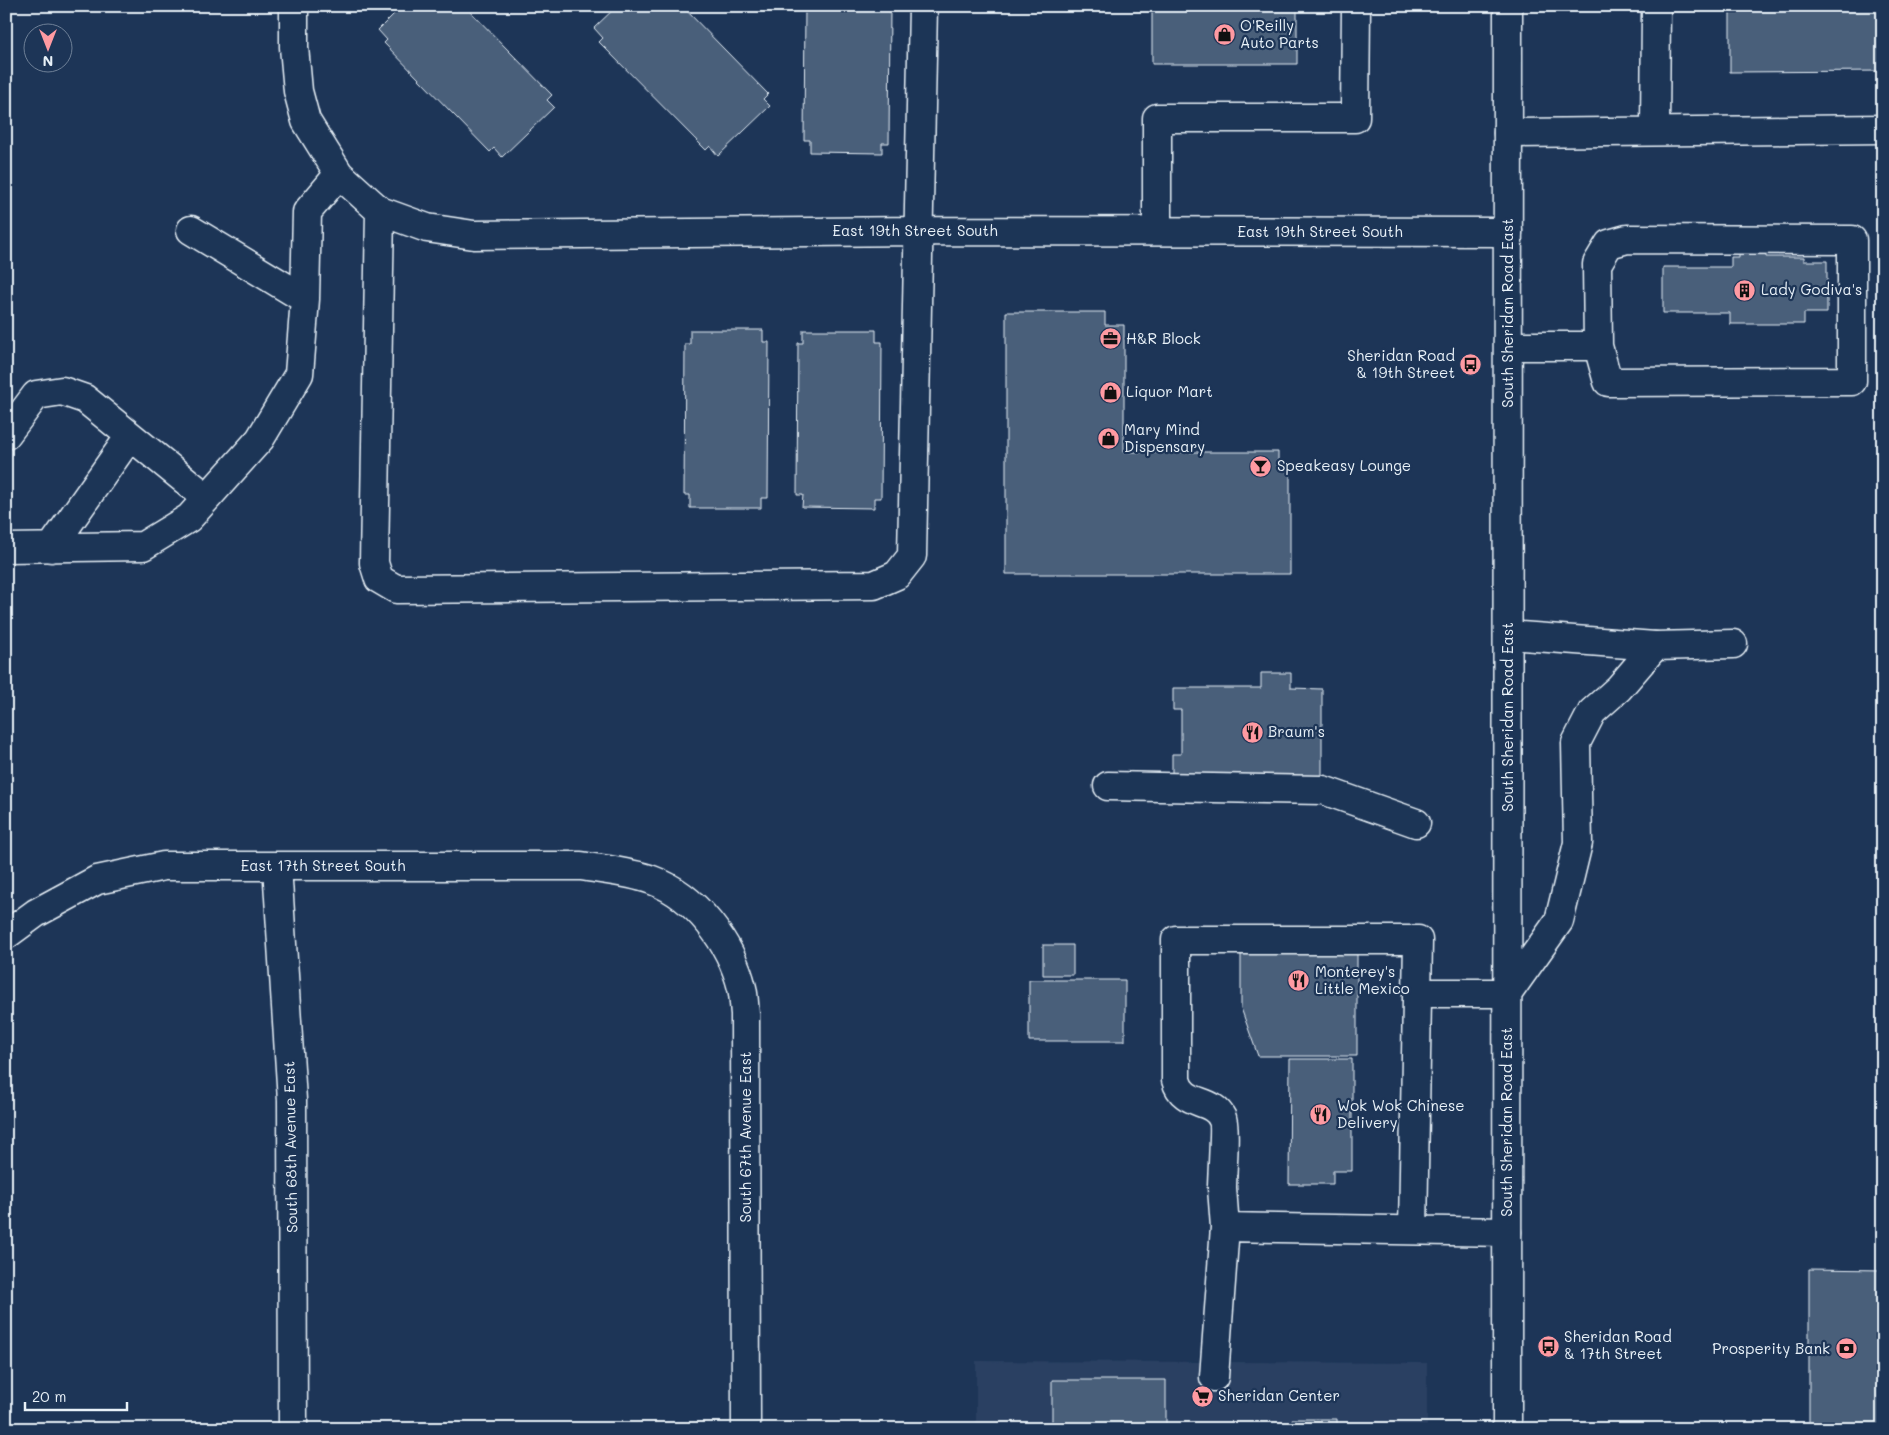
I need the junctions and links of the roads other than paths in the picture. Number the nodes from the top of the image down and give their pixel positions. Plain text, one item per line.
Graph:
1 (294, 6) edge
2 (923, 6) edge
3 (1356, 6) edge
4 (1508, 6) edge
5 (1656, 6) edge
6 (1883, 129) edge
7 (1655, 130) junction
8 (1508, 133) junction
9 (339, 174) junction
10 (380, 211) junction
11 (191, 230) dead end
12 (920, 231) junction
13 (1157, 231) junction
14 (1508, 232) junction
15 (305, 298) junction
16 (1509, 346) junction
17 (1598, 346) junction
18 (6, 435) edge
19 (130, 436) junction
20 (206, 498) junction
21 (6, 548) edge
22 (51, 548) junction
23 (1508, 635) junction
24 (1733, 644) dead end
25 (1655, 646) junction
26 (1108, 786) dead end
27 (1416, 823) dead end
28 (277, 866) junction
29 (655, 882) joint
30 (6, 935) edge
31 (1508, 992) junction
32 (1418, 993) junction
33 (1225, 1227) junction
34 (1413, 1230) junction
35 (1507, 1232) junction
36 (1214, 1377) dead end
37 (292, 1429) edge
38 (746, 1429) edge
39 (1507, 1429) edge

1 - 9 street
2 - 12 street
3 - 13 street
4 - 8 street, South Sheridan Road East
5 - 7 street
6 - 7 street
7 - 8 street
8 - 14 street, South Sheridan Road East
9 - 10 street, East 19th Street South
9 - 15 street
10 - 12 street, East 19th Street South
10 - 12 street
11 - 15 street
12 - 13 street, East 19th Street South
13 - 14 street, East 19th Street South
14 - 16 street, South Sheridan Road East
15 - 20 street
16 - 17 street
16 - 23 street, South Sheridan Road East
17 - 17 street
18 - 19 street
19 - 20 street
19 - 22 street
20 - 22 street
21 - 22 street
23 - 25 street
23 - 31 street, South Sheridan Road East
24 - 25 street
25 - 31 street
26 - 27 street
28 - 29 street, East 17th Street South
28 - 30 street, East 17th Street South
28 - 37 street, South 68th Avenue East
29 - 38 street, South 67th Avenue East
31 - 32 street
31 - 35 street, South Sheridan Road East
32 - 33 street
32 - 34 street
33 - 34 street
33 - 36 street
34 - 35 street
35 - 39 street, South Sheridan Road East

